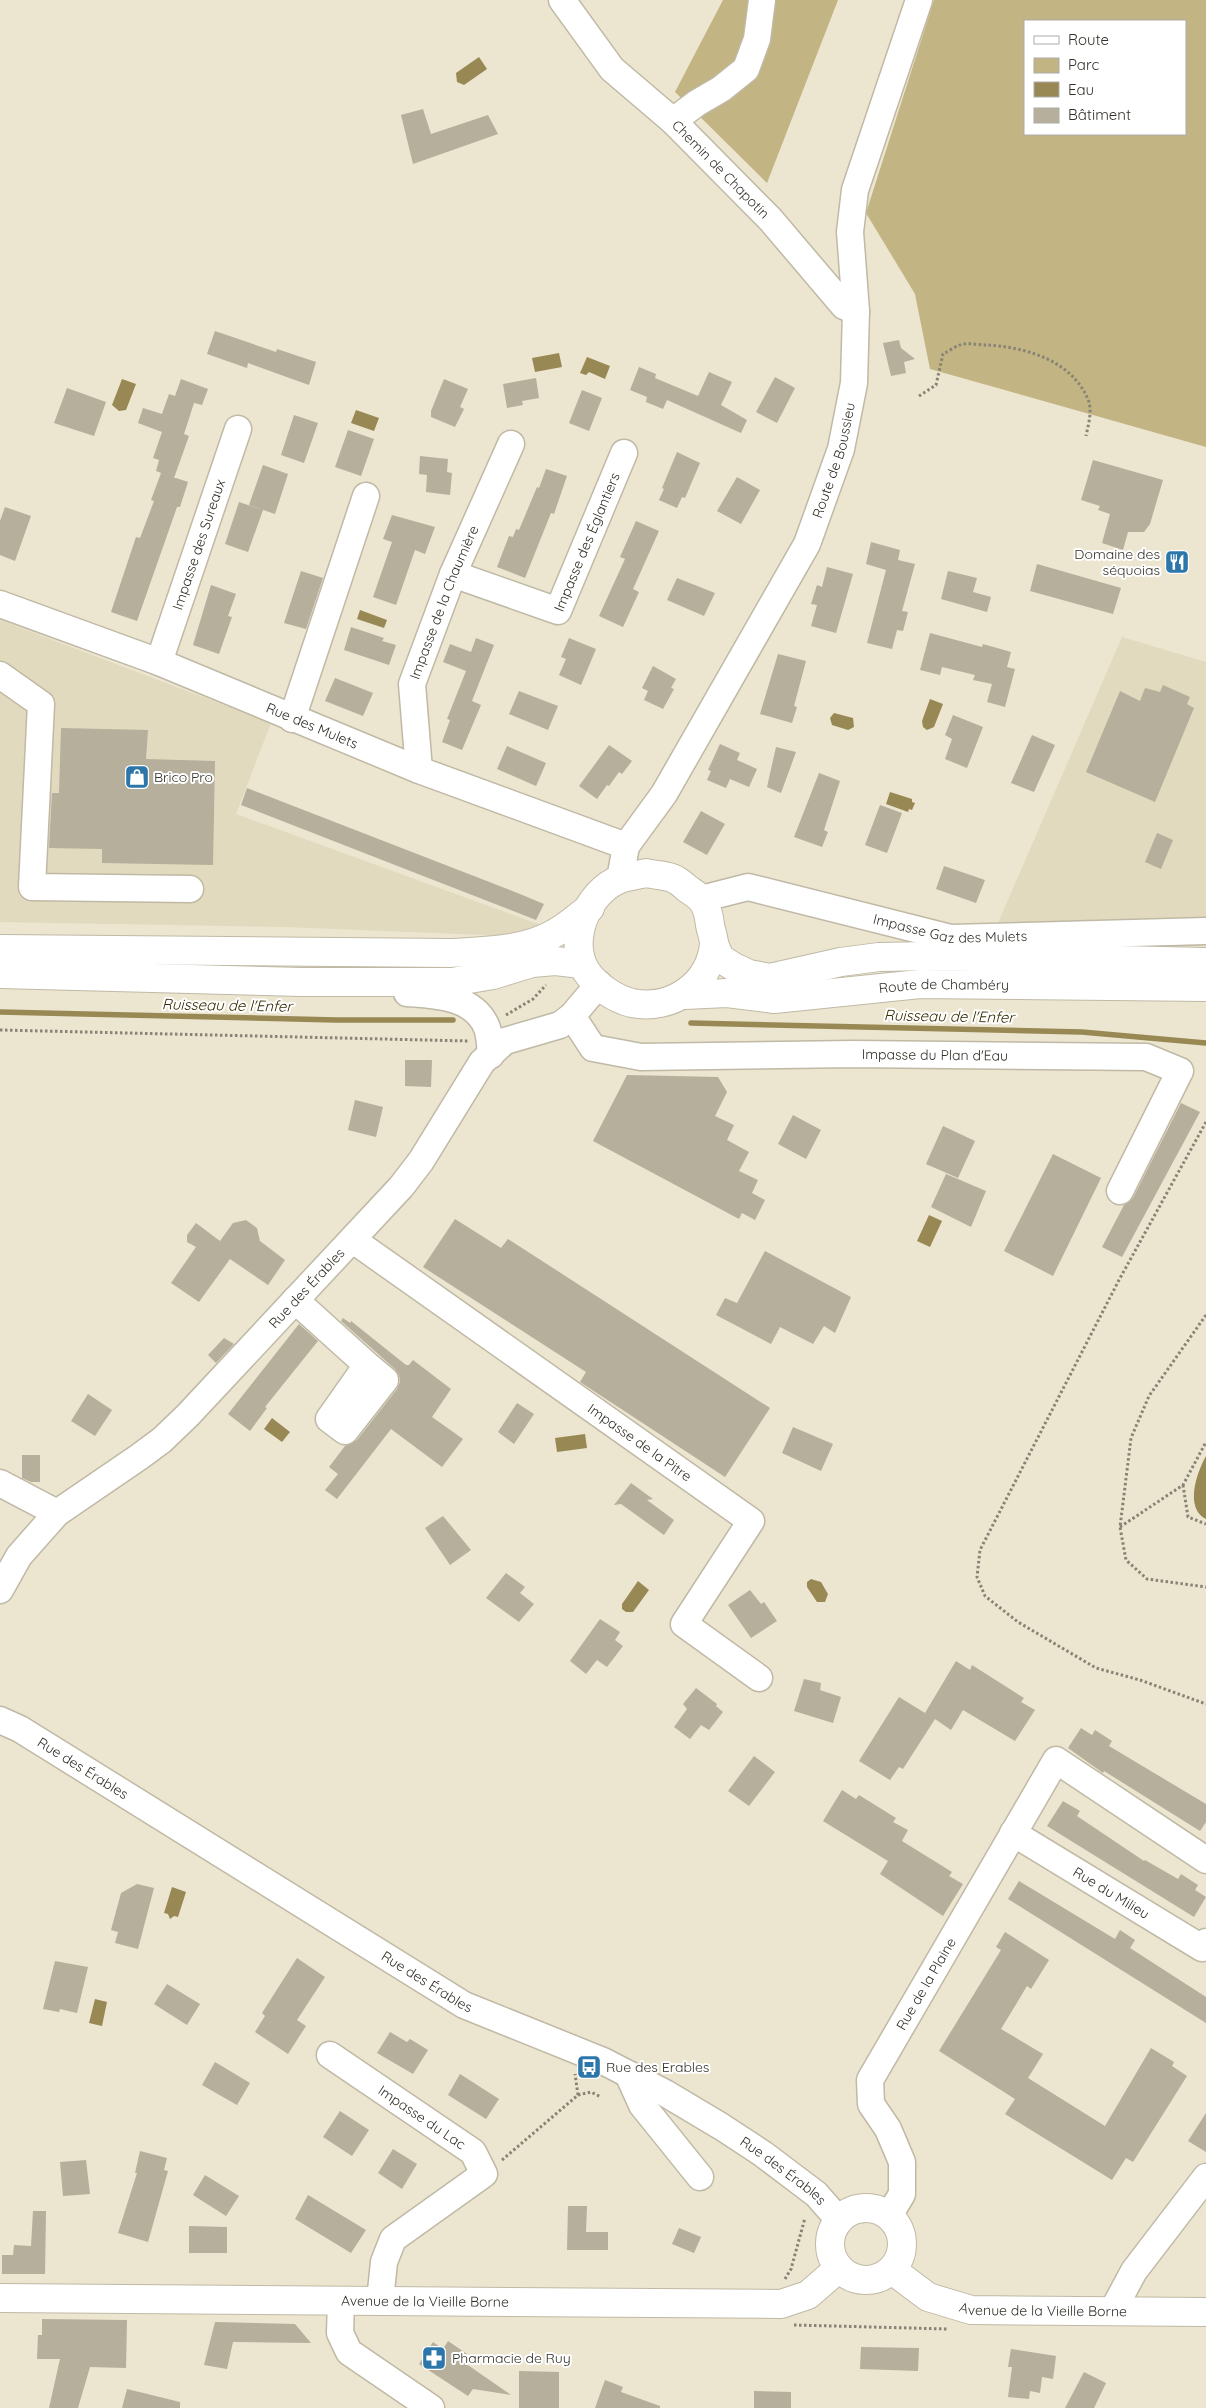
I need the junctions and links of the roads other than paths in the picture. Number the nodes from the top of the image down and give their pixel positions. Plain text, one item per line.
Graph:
1 (562, 0) edge
2 (762, 0) edge
3 (919, 0) edge
4 (673, 121) junction
5 (856, 311) junction
6 (238, 429) dead end
7 (511, 444) dead end
8 (624, 453) dead end
9 (366, 496) dead end
10 (453, 574) junction
11 (0, 604) edge
12 (158, 662) junction
13 (0, 675) edge
14 (292, 719) junction
15 (419, 770) junction
16 (626, 846) junction
17 (620, 879) junction
18 (190, 889) dead end
19 (701, 898) junction
20 (590, 908) junction
21 (1206, 931) edge
22 (714, 944) junction
23 (0, 949) edge
24 (1206, 962) edge
25 (0, 974) edge
26 (590, 974) junction
27 (302, 982) junction
28 (1206, 987) edge
29 (684, 995) junction
30 (572, 1016) junction
31 (491, 1054) junction
32 (1120, 1191) dead end
33 (353, 1240) junction
34 (295, 1300) junction
35 (367, 1366) dead end
36 (0, 1483) edge
37 (57, 1513) junction
38 (0, 1590) edge
39 (759, 1678) dead end
40 (0, 1703) edge
41 (10, 1724) edge
42 (1013, 1833) junction
43 (1206, 1860) edge
44 (1206, 1942) edge
45 (330, 2055) dead end
46 (628, 2074) junction
47 (700, 2177) dead end
48 (1206, 2177) edge
49 (890, 2216) junction
50 (839, 2220) junction
51 (839, 2268) junction
52 (892, 2270) junction
53 (0, 2298) edge
54 (341, 2301) junction
55 (380, 2301) junction
56 (1112, 2310) junction
57 (1206, 2312) edge
58 (431, 2408) edge

1 - 4 street
2 - 4 street, Chemin de Chapotin
3 - 5 street, Route de Boussieu
4 - 5 street, Chemin de Chapotin
5 - 16 street, Route de Boussieu
6 - 12 street, Impasse des Sureaux
7 - 10 street, Impasse de la Chaumière
8 - 10 street, Impasse des Églantiers
9 - 14 street
10 - 15 street, Impasse de la Chaumière
11 - 12 street, Rue des Mulets
12 - 14 street, Rue des Mulets
13 - 18 street
14 - 15 street, Rue des Mulets
15 - 16 street, Rue des Mulets
16 - 17 street, Route de Boussieu
17 - 19 main road
17 - 20 main road
19 - 21 street, Impasse Gaz des Mulets
19 - 22 main road
20 - 23 main road
20 - 26 main road
22 - 24 main road, Route de Chambéry
22 - 29 main road
25 - 27 main road
26 - 27 main road
26 - 29 main road
26 - 30 street, Rue des Érables
27 - 31 street
28 - 29 main road, Route de Chambéry
30 - 31 street, Rue des Érables
30 - 32 street, Impasse du Plan d'Eau
31 - 33 street, Rue des Érables
33 - 34 street, Rue des Érables
33 - 39 street, Impasse de la Pitre
34 - 35 street
34 - 37 street, Rue des Érables
36 - 37 street
37 - 38 street, Rue des Érables
40 - 41 street, Rue des Érables
41 - 46 street, Rue des Érables
42 - 43 street, Rue de la Plaine
42 - 44 street, Rue du Milieu
42 - 49 street, Rue de la Plaine
45 - 55 street, Impasse du Lac
46 - 47 street
46 - 50 street, Rue des Érables
48 - 56 street
49 - 50 main road
49 - 52 main road
50 - 51 main road
51 - 52 main road
51 - 55 main road, Avenue de la Vieille Borne
52 - 56 main road, Avenue de la Vieille Borne
53 - 54 main road, Avenue de la Vieille Borne
54 - 55 main road, Avenue de la Vieille Borne
54 - 58 street
56 - 57 main road, Avenue de la Vieille Borne

